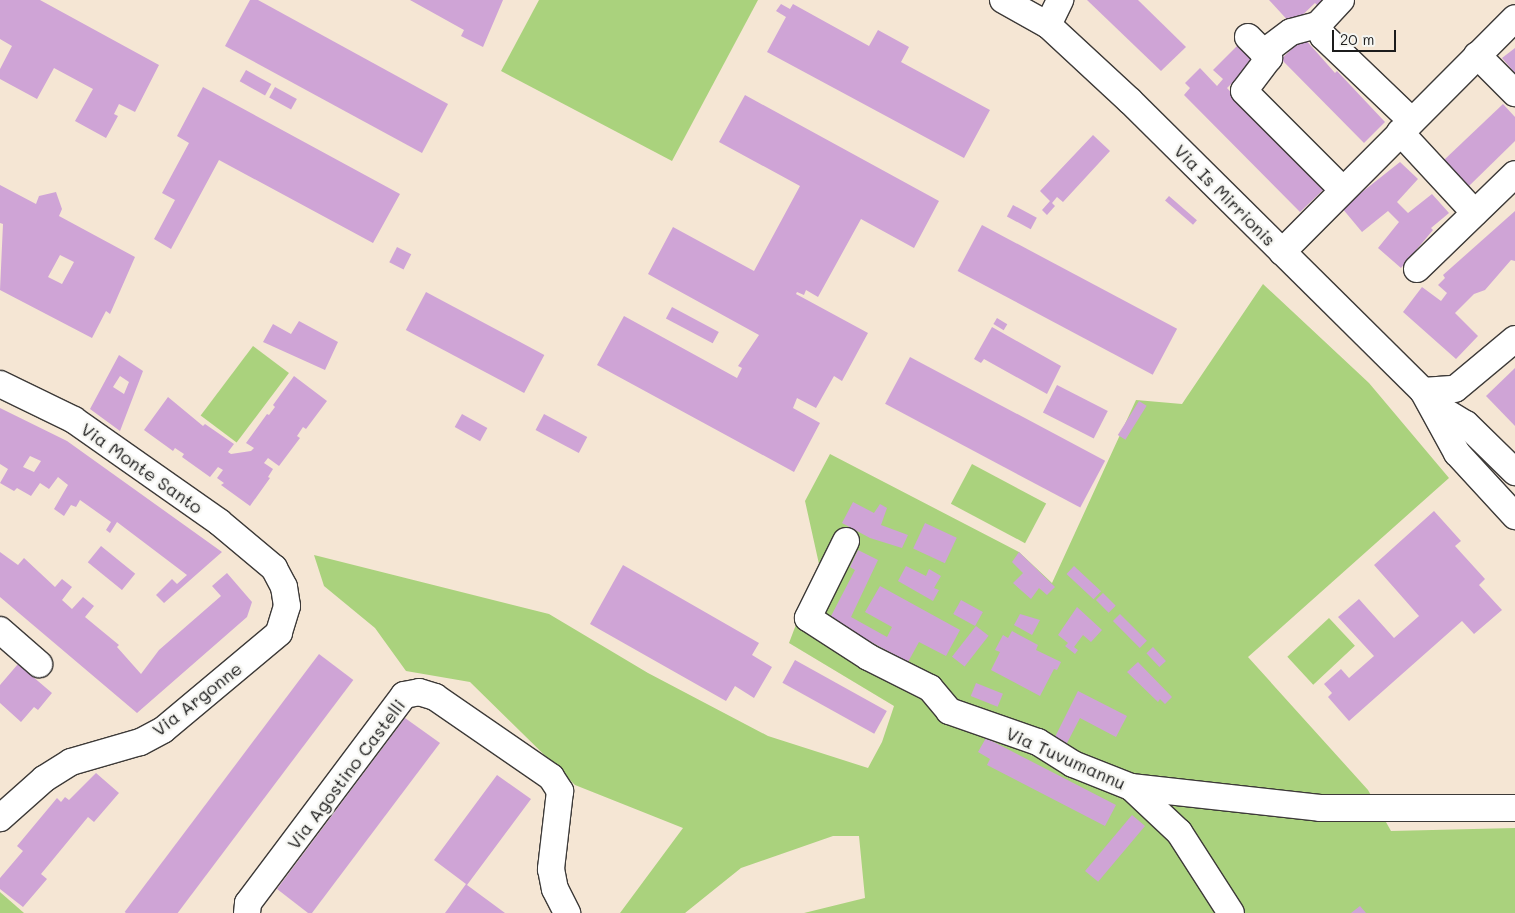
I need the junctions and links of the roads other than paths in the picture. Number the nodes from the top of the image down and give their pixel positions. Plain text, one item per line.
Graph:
1 (1003, 0) edge
2 (1060, 0) edge
3 (1341, 0) edge
4 (1515, 18) edge
5 (1048, 24) junction
6 (1318, 25) junction
7 (1477, 55) junction
8 (1515, 92) edge
9 (1406, 126) junction
10 (1515, 174) edge
11 (1343, 190) junction
12 (1475, 213) junction
13 (1282, 252) junction
14 (1418, 269) dead end
15 (1515, 339) edge
16 (0, 384) edge
17 (1428, 398) junction
18 (1515, 472) edge
19 (1515, 516) edge
20 (846, 540) dead end
21 (274, 568) joint
22 (0, 630) edge
23 (39, 664) dead end
24 (1131, 787) junction
25 (1515, 808) edge
26 (0, 818) edge
27 (247, 913) edge
28 (567, 913) edge
29 (1231, 913) edge

1 - 5 street, Via Is Mirrionis
2 - 5 street
3 - 6 street
4 - 7 street
5 - 13 street, Via Is Mirrionis
6 - 9 street
6 - 11 street
7 - 8 street
7 - 9 street
9 - 11 street
9 - 12 street
10 - 12 street
11 - 13 street
12 - 14 street
13 - 17 street, Via Is Mirrionis
15 - 17 street
16 - 21 street, Via Monte Santo
17 - 18 street, Via Is Mirrionis
17 - 19 street, Via Is Mirrionis
20 - 24 street, Via Tuvumannu
21 - 26 street, Via Argonne
22 - 23 street
24 - 25 street
24 - 29 street, Via Tuvumannu
27 - 28 street, Via Agostino Castelli

